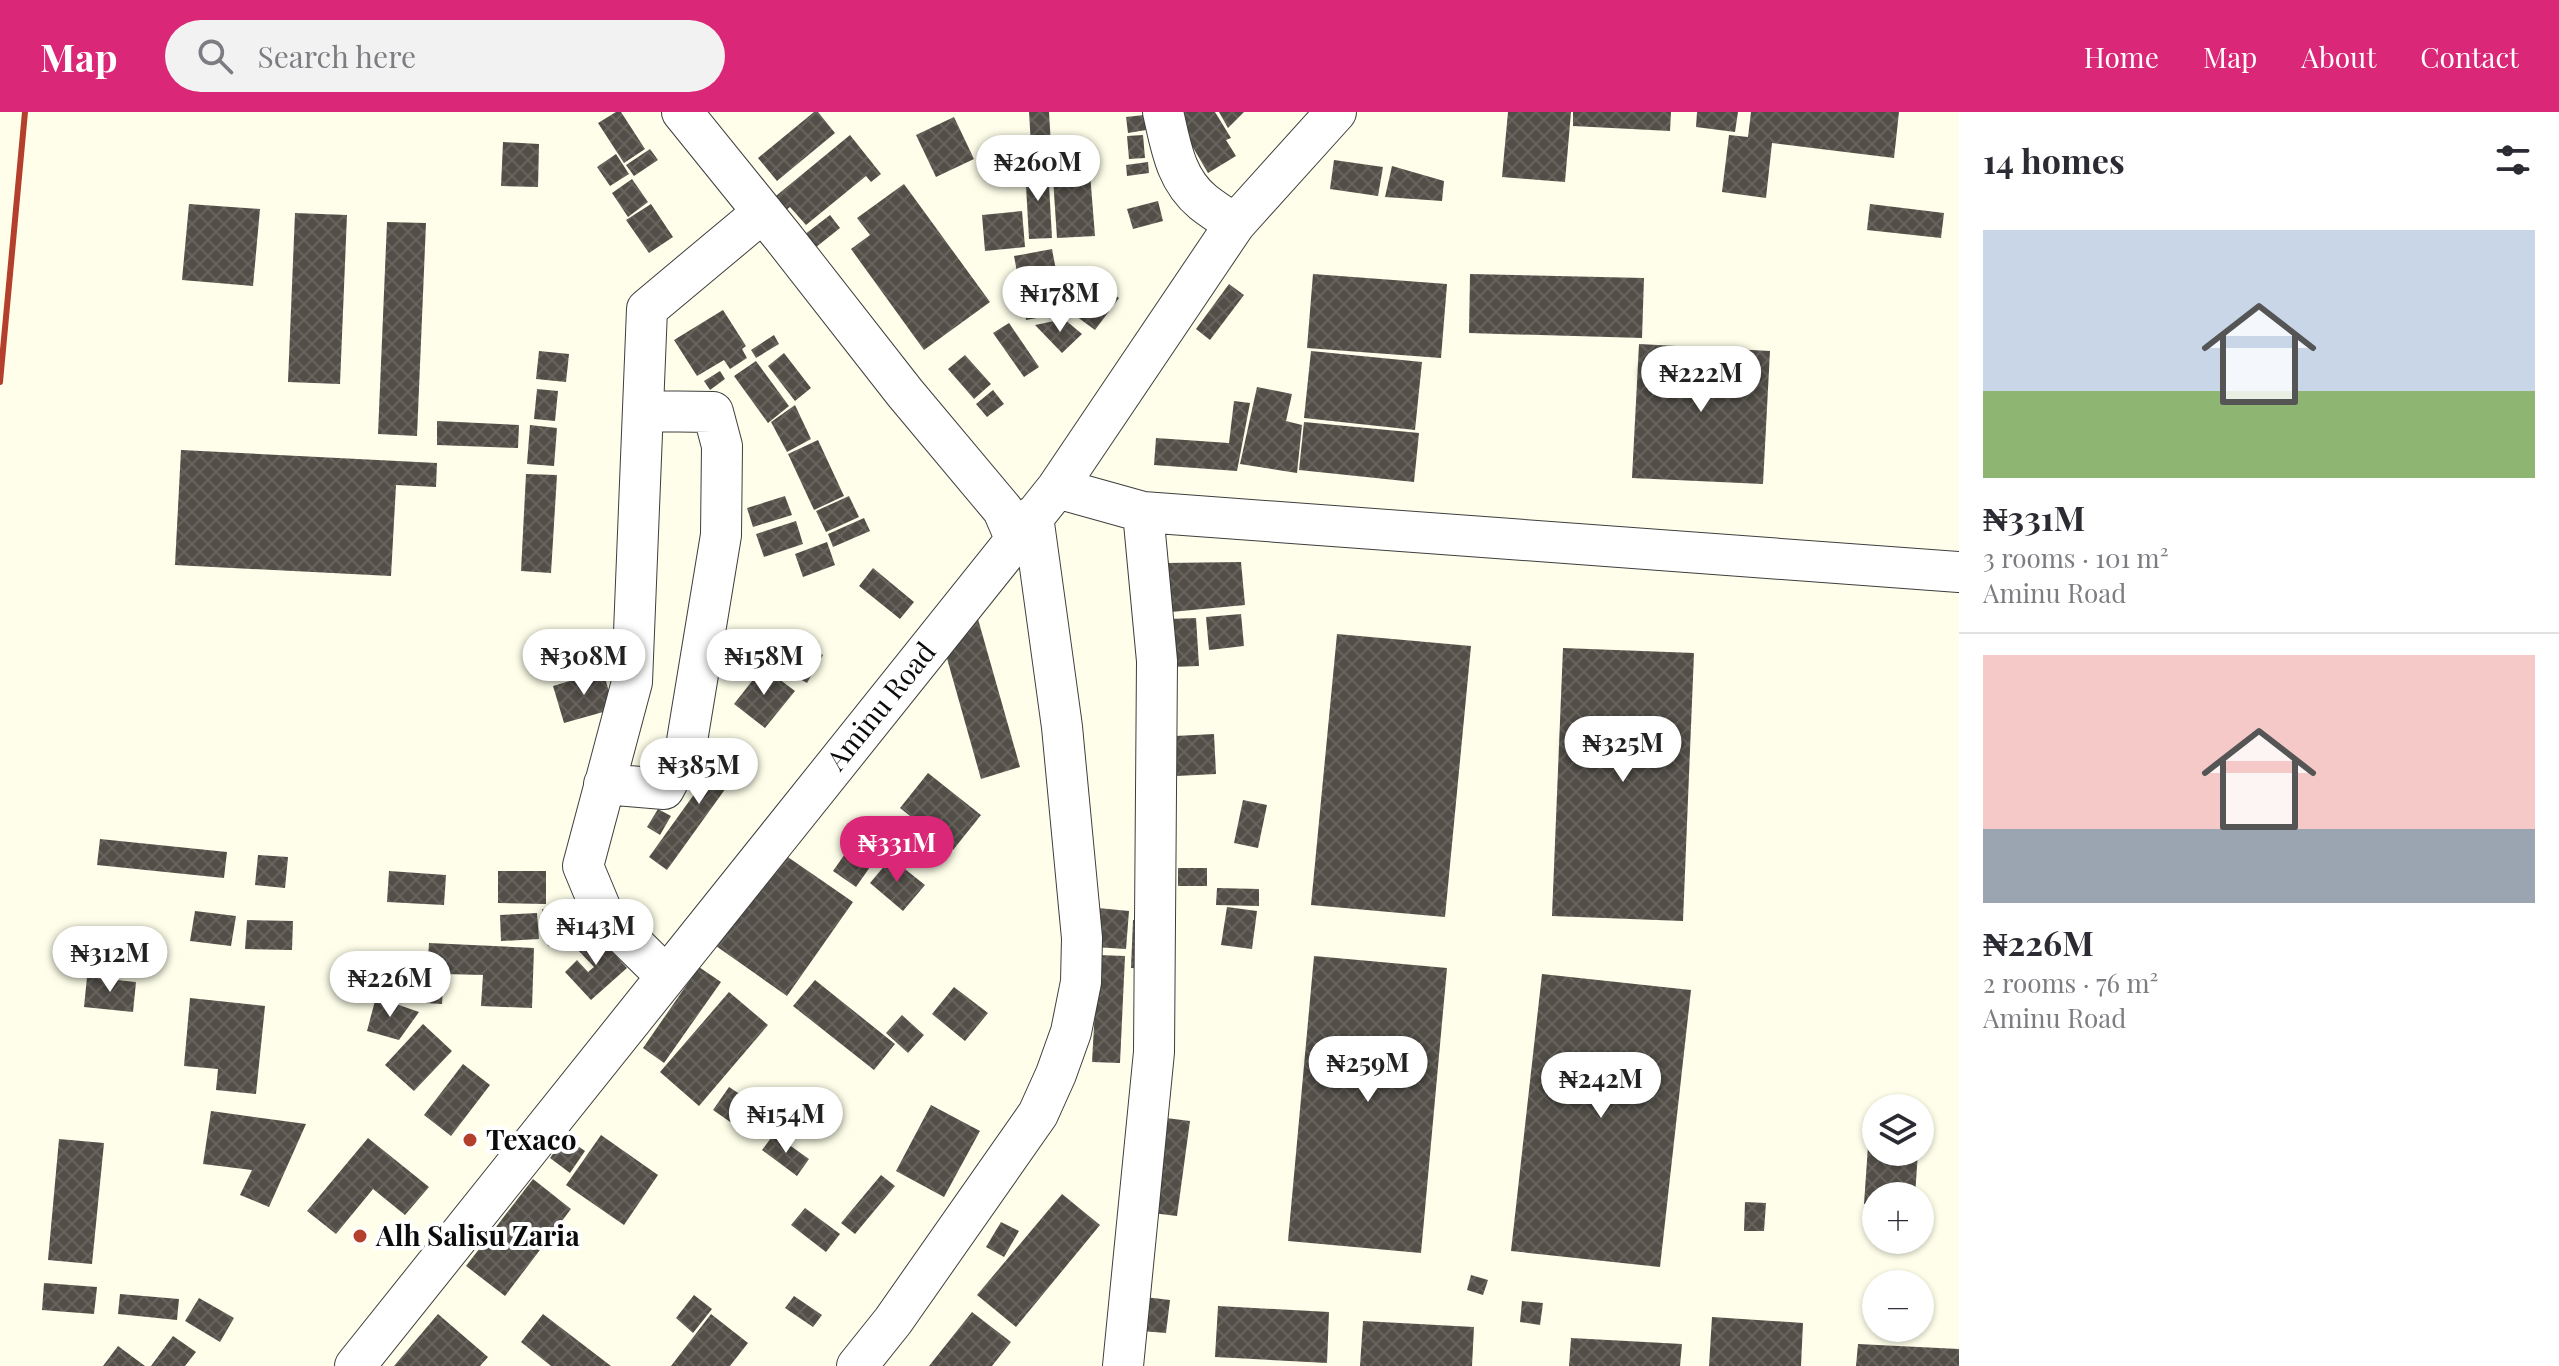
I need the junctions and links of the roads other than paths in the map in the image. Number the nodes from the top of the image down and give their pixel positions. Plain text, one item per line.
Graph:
1 (682, 112) edge
2 (1163, 112) edge
3 (1336, 112) edge
4 (763, 212) junction
5 (1235, 224) junction
6 (643, 411) junction
7 (1143, 512) junction
8 (1035, 514) junction
9 (1959, 572) edge
10 (604, 784) junction
11 (666, 976) junction
12 (355, 1366) edge
13 (857, 1366) edge
14 (1123, 1366) edge

1 - 4 street
2 - 5 street
3 - 5 street, Aminu Road
4 - 6 street
4 - 8 street
5 - 8 street, Aminu Road
6 - 10 street
6 - 10 street
7 - 8 street
7 - 9 street
7 - 14 street
8 - 11 street, Aminu Road
8 - 13 street
10 - 11 street
11 - 12 street, Aminu Road

